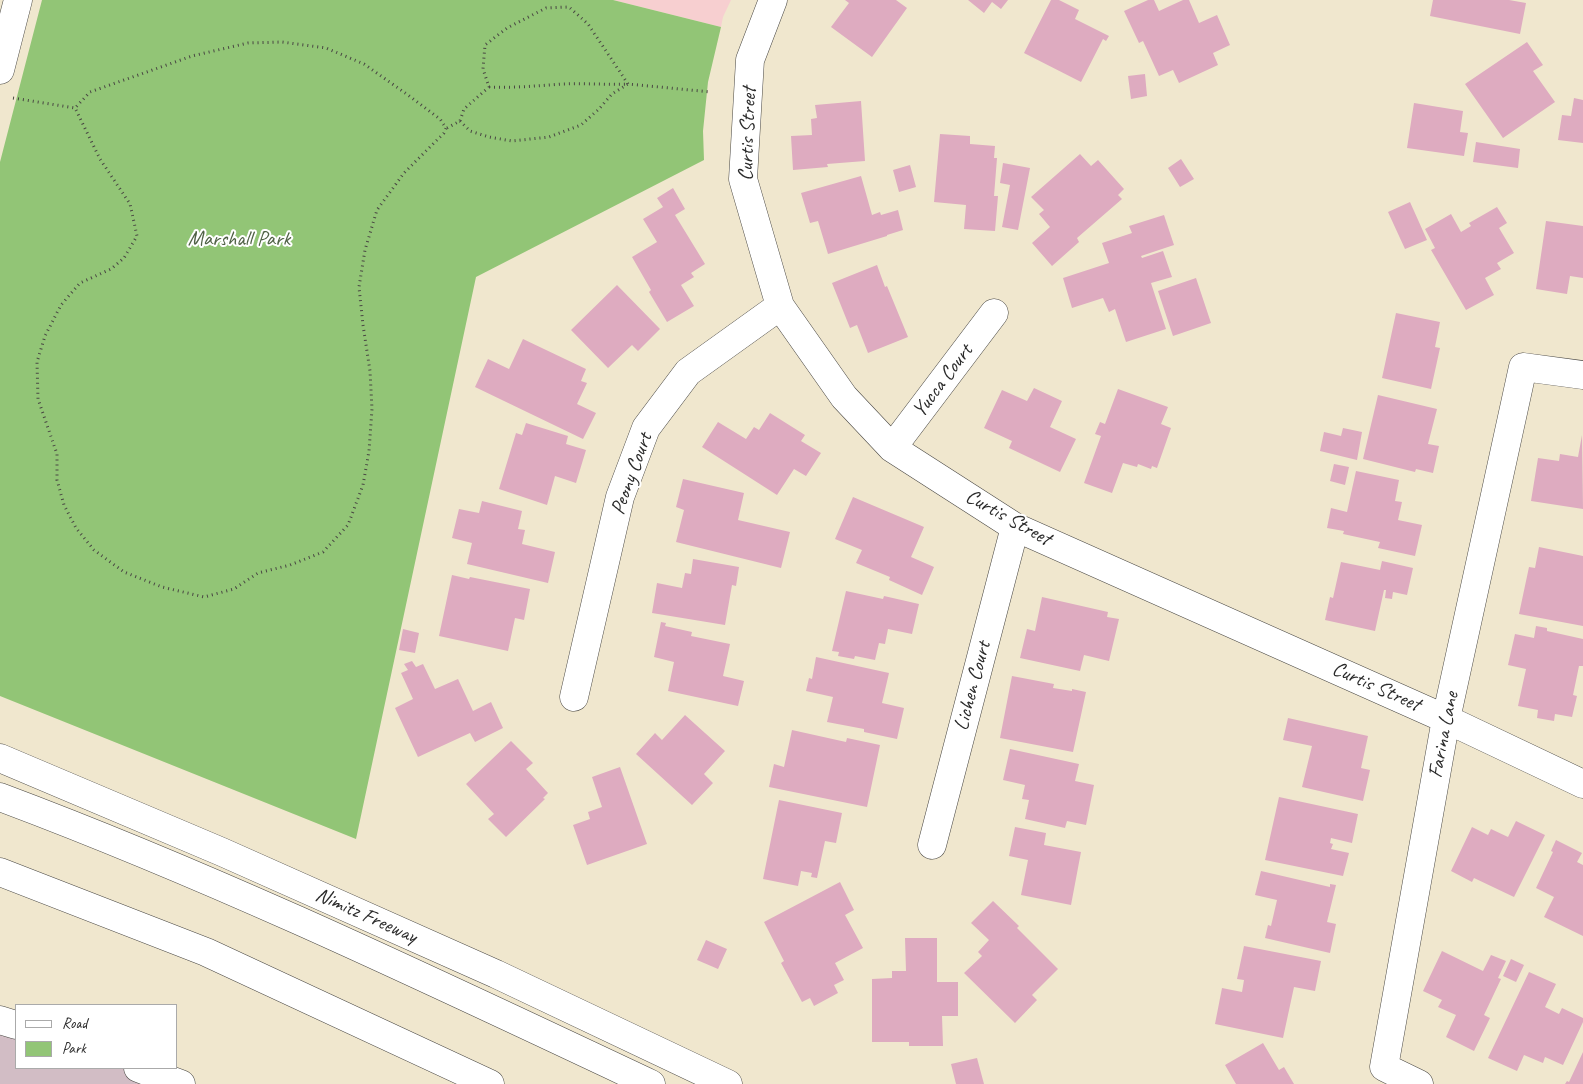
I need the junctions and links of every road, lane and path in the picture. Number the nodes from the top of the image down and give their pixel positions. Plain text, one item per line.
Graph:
1 (18, 0) edge
2 (773, 0) edge
3 (0, 70) edge
4 (628, 84) junction
5 (489, 87) junction
6 (711, 92) dead end
7 (13, 98) dead end
8 (75, 108) junction
9 (460, 121) junction
10 (446, 128) junction
11 (780, 306) junction
12 (994, 313) dead end
13 (1583, 376) edge
14 (892, 448) junction
15 (1015, 527) junction
16 (574, 697) dead end
17 (1446, 719) junction
18 (0, 758) edge
19 (1583, 784) edge
20 (0, 797) edge
21 (932, 845) dead end
22 (0, 872) edge
23 (0, 1020) edge
24 (15, 1025) edge
25 (141, 1069) edge
26 (181, 1084) edge
27 (490, 1084) edge
28 (651, 1084) edge
29 (728, 1084) edge
30 (1418, 1084) edge

1 - 3 main road
2 - 11 main road, Curtis Street
4 - 5 path
4 - 5 path
4 - 6 path
4 - 9 path
5 - 9 path
7 - 8 path
8 - 10 path
8 - 10 path
9 - 10 path
11 - 14 main road, Curtis Street
11 - 16 main road, Peony Court
12 - 14 main road, Yucca Court
13 - 17 main road, Farina Lane
14 - 15 main road, Curtis Street
15 - 17 main road, Curtis Street
15 - 21 main road, Lichen Court
17 - 19 main road, Curtis Street
17 - 30 main road, Farina Lane
18 - 29 main road, Nimitz Freeway
20 - 28 main road
22 - 27 main road
23 - 24 main road
25 - 26 main road

